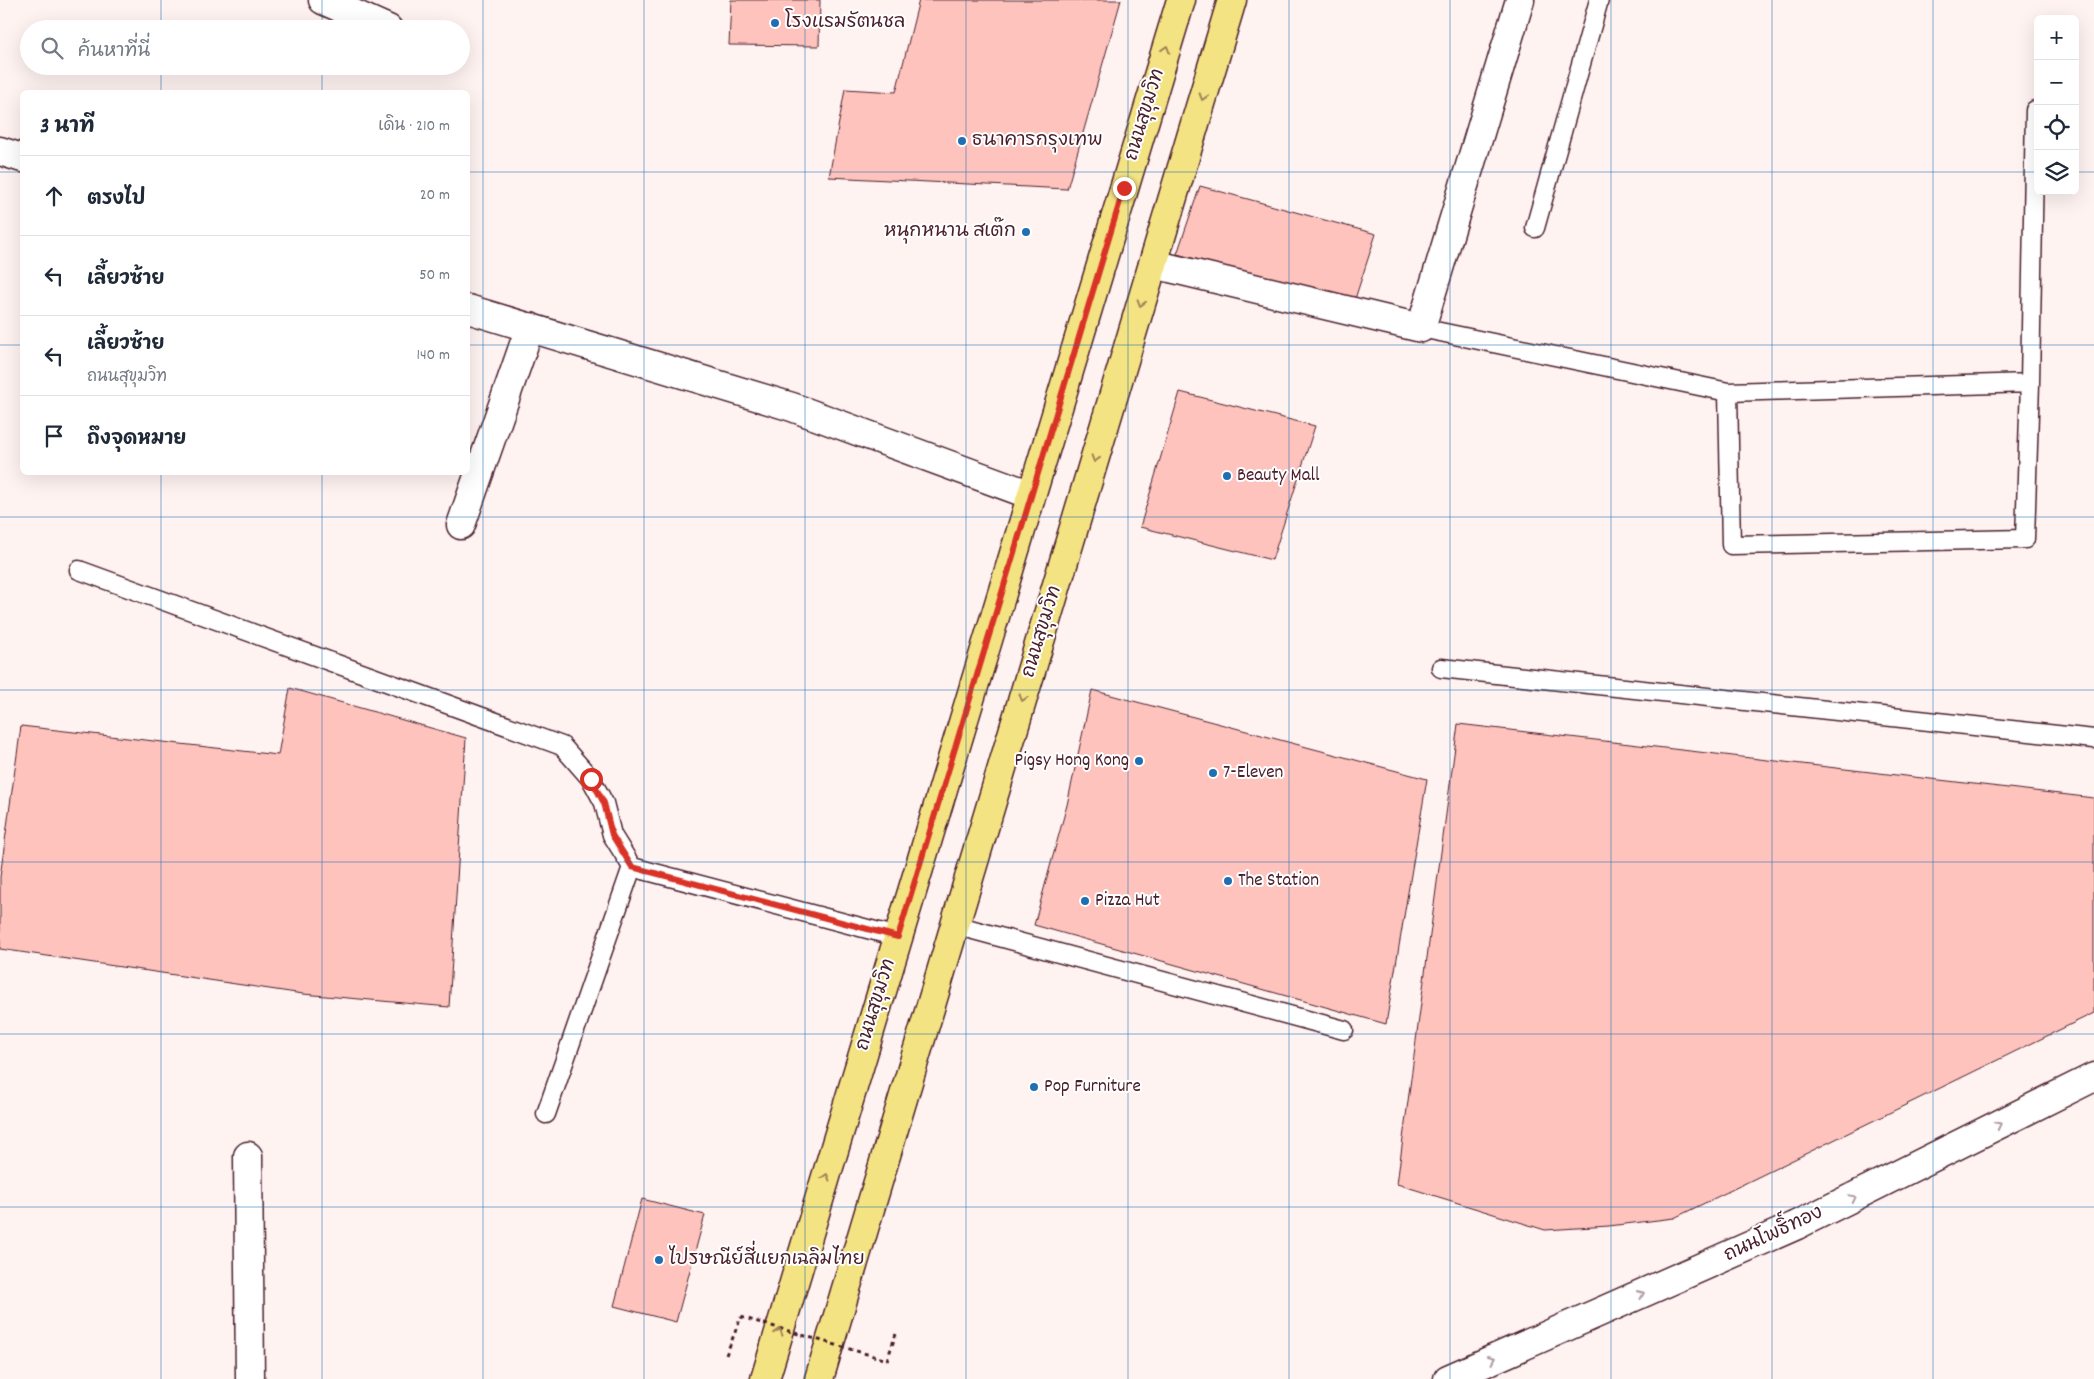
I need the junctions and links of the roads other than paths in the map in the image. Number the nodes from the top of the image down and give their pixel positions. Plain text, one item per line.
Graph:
1 (323, 0) edge
2 (1181, 0) edge
3 (1232, 0) edge
4 (1520, 0) edge
5 (1598, 0) edge
6 (368, 20) edge
7 (2034, 150) edge
8 (0, 151) edge
9 (20, 157) edge
10 (1535, 228) dead end
11 (1153, 264) junction
12 (470, 310) edge
13 (530, 327) junction
14 (1421, 328) junction
15 (2030, 383) junction
16 (1728, 392) junction
17 (1031, 494) junction
18 (461, 525) dead end
19 (79, 570) dead end
20 (1441, 668) dead end
21 (2094, 739) edge
22 (632, 867) junction
23 (955, 925) junction
24 (898, 937) junction
25 (1344, 1030) dead end
26 (2094, 1077) edge
27 (546, 1114) dead end
28 (248, 1156) dead end
29 (250, 1379) edge
30 (765, 1379) edge
31 (819, 1379) edge
32 (1448, 1379) edge

1 - 6 street
17 -> 2 main road, ถนนสุขุมวิท
3 -> 11 main road, ถนนสุขุมวิท
4 - 14 street
5 - 10 lane
7 - 15 lane
8 - 9 street
11 - 14 street
11 -> 23 main road, ถนนสุขุมวิท
12 - 13 street
13 - 17 street
13 - 18 street
14 - 16 lane
15 - 16 lane
15 - 16 lane
17 - 24 main road, ถนนสุขุมวิท
19 - 22 lane
20 - 21 lane
22 - 24 lane
22 - 27 lane
23 - 25 lane
23 - 31 main road, ถนนสุขุมวิท
30 -> 24 main road, ถนนสุขุมวิท
32 -> 26 street, ถนนโพธิ์ทอง
28 - 29 street

